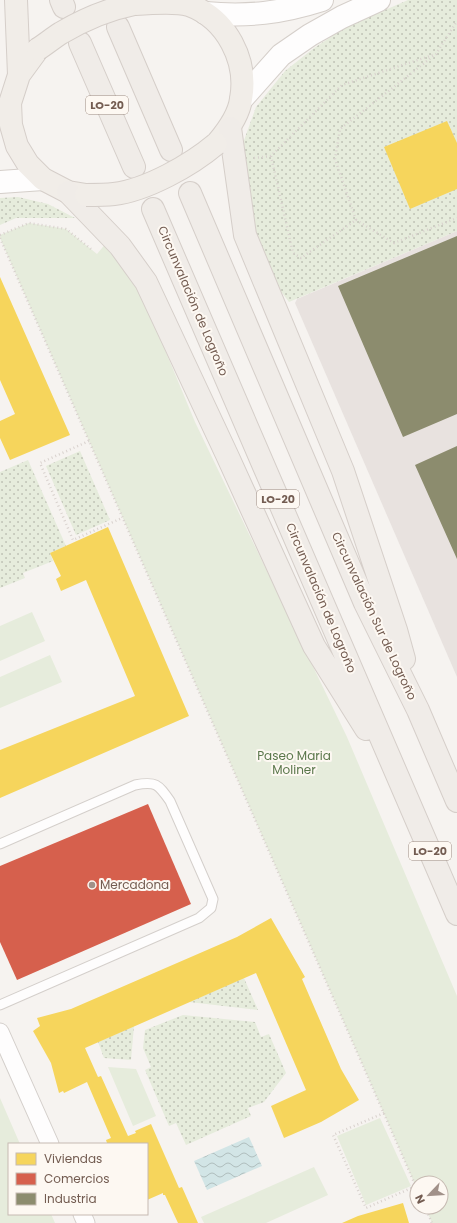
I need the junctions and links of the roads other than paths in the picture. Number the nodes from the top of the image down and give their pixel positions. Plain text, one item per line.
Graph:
1 (16, 0) edge
2 (322, 0) edge
3 (378, 0) edge
4 (192, 6) edge
5 (118, 27) dead end
6 (80, 43) dead end
7 (19, 74) junction
8 (241, 100) junction
9 (5, 109) edge
10 (223, 136) junction
11 (171, 150) dead end
12 (134, 166) dead end
13 (43, 179) junction
14 (0, 182) edge
15 (190, 193) dead end
16 (77, 194) junction
17 (153, 209) dead end
18 (418, 710) junction
19 (404, 789) junction
20 (457, 801) edge
21 (0, 844) edge
22 (457, 914) edge
23 (0, 1005) edge
24 (0, 1032) edge
25 (50, 1143) edge

1 - 7 main road
2 - 4 main road
3 - 8 main road
4 - 7 main road, bridge
4 - 8 main road
5 - 11 highway, LO-20
6 - 12 highway, LO-20
7 - 9 main road
8 - 10 main road
9 - 13 main road
10 - 16 main road, bridge
10 - 18 highway
13 - 14 main road
13 - 16 main road
15 - 18 highway, Circunvalación Sur de Logroño / LO-20
16 - 19 highway
17 - 19 highway, Circunvalación de Logroño / LO-20
18 - 20 highway, Circunvalación Sur de Logroño / LO-20
19 - 22 highway, LO-20
21 - 23 lane
24 - 25 street

